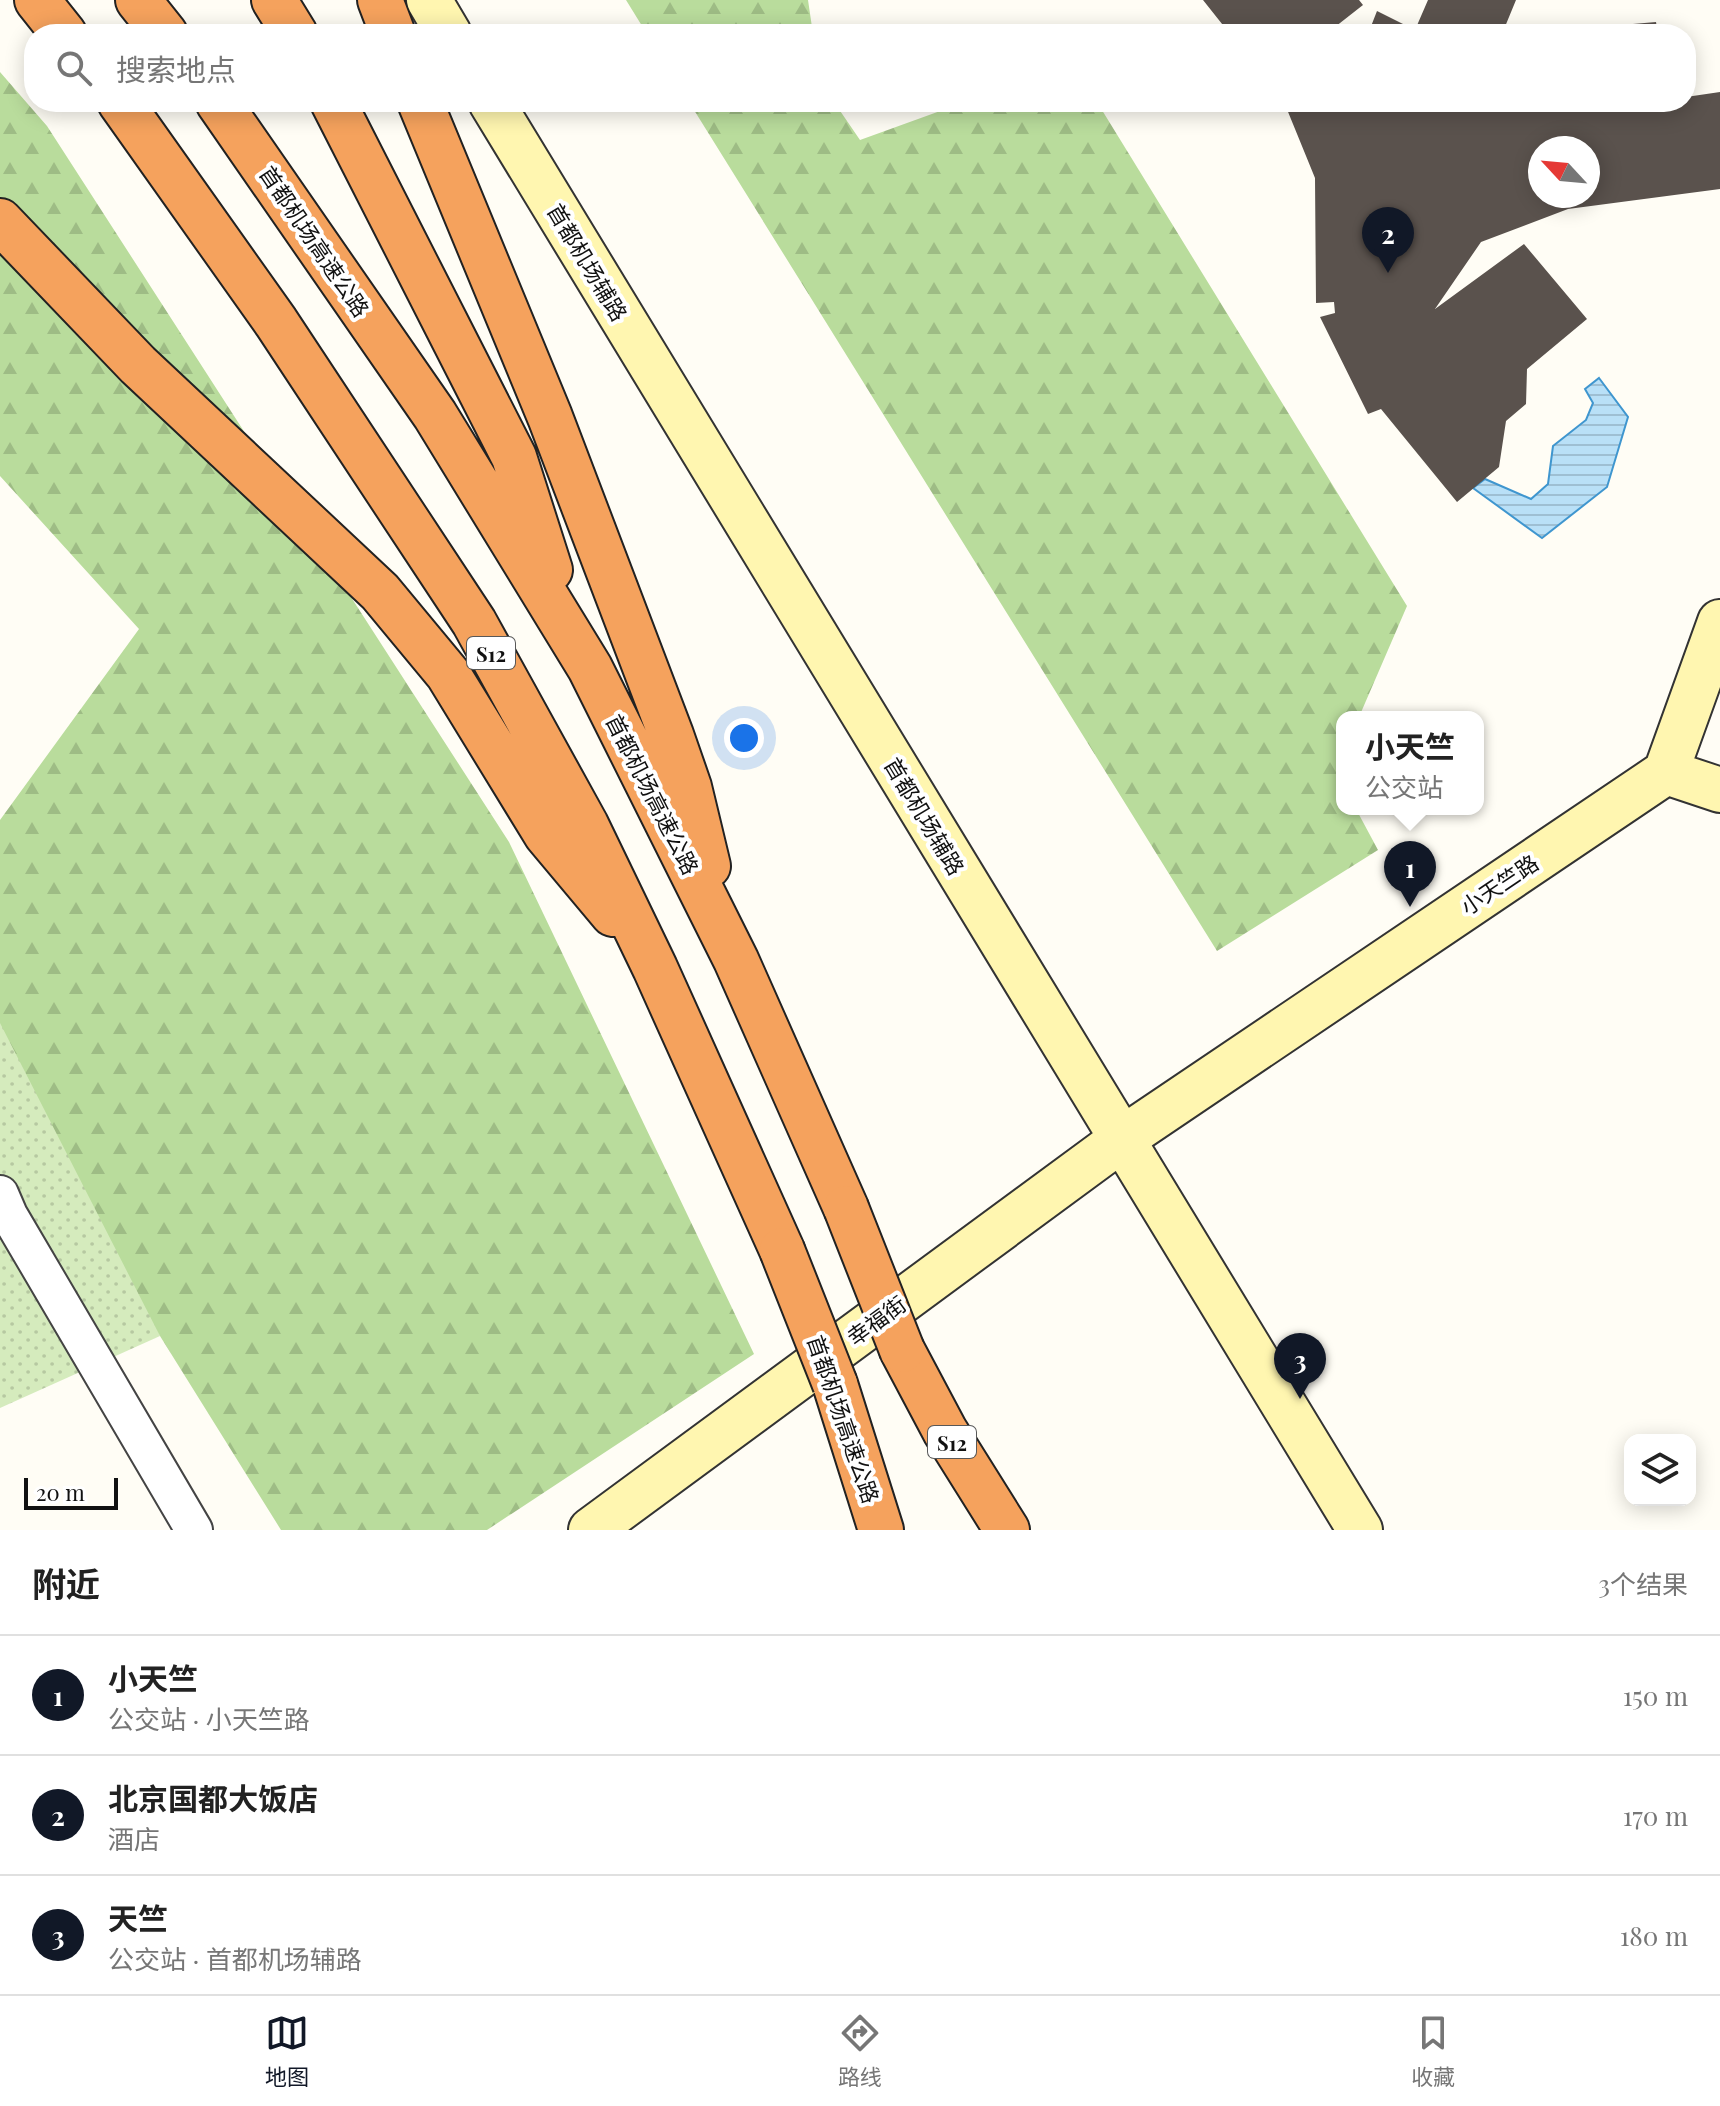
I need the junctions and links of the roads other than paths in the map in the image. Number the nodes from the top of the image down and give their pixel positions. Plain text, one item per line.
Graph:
1 (37, 0) edge
2 (138, 0) edge
3 (274, 0) edge
4 (380, 0) edge
5 (429, 0) edge
6 (56, 24) edge
7 (157, 24) edge
8 (289, 24) edge
9 (389, 24) edge
10 (443, 24) edge
11 (127, 112) edge
12 (225, 112) edge
13 (338, 112) edge
14 (424, 112) edge
15 (497, 112) edge
16 (0, 221) edge
17 (1720, 622) edge
18 (590, 668) junction
19 (1666, 772) junction
20 (1720, 790) edge
21 (736, 960) junction
22 (655, 968) junction
23 (1122, 1139) junction
24 (0, 1194) edge
25 (194, 1530) edge
26 (591, 1530) edge
27 (881, 1530) edge
28 (1007, 1530) edge
29 (1360, 1530) edge

1 - 6 highway
2 - 7 highway
3 - 8 highway
4 - 9 highway
5 - 10 street
11 - 22 highway, 首都机场高速公路 / S12
12 - 18 highway, 首都机场高速公路 / S12
13 - 18 highway
14 - 21 highway
15 - 23 street, 首都机场辅路
16 - 22 highway
17 - 19 street
18 - 21 highway, 首都机场高速公路 / S12
19 - 20 street
19 - 23 street, 小天竺路
21 - 28 highway, 首都机场高速公路 / S12, bridge
22 - 27 highway, 首都机场高速公路 / S12, bridge
23 - 26 street, 幸福街
23 - 29 street, 首都机场辅路
24 - 25 street

